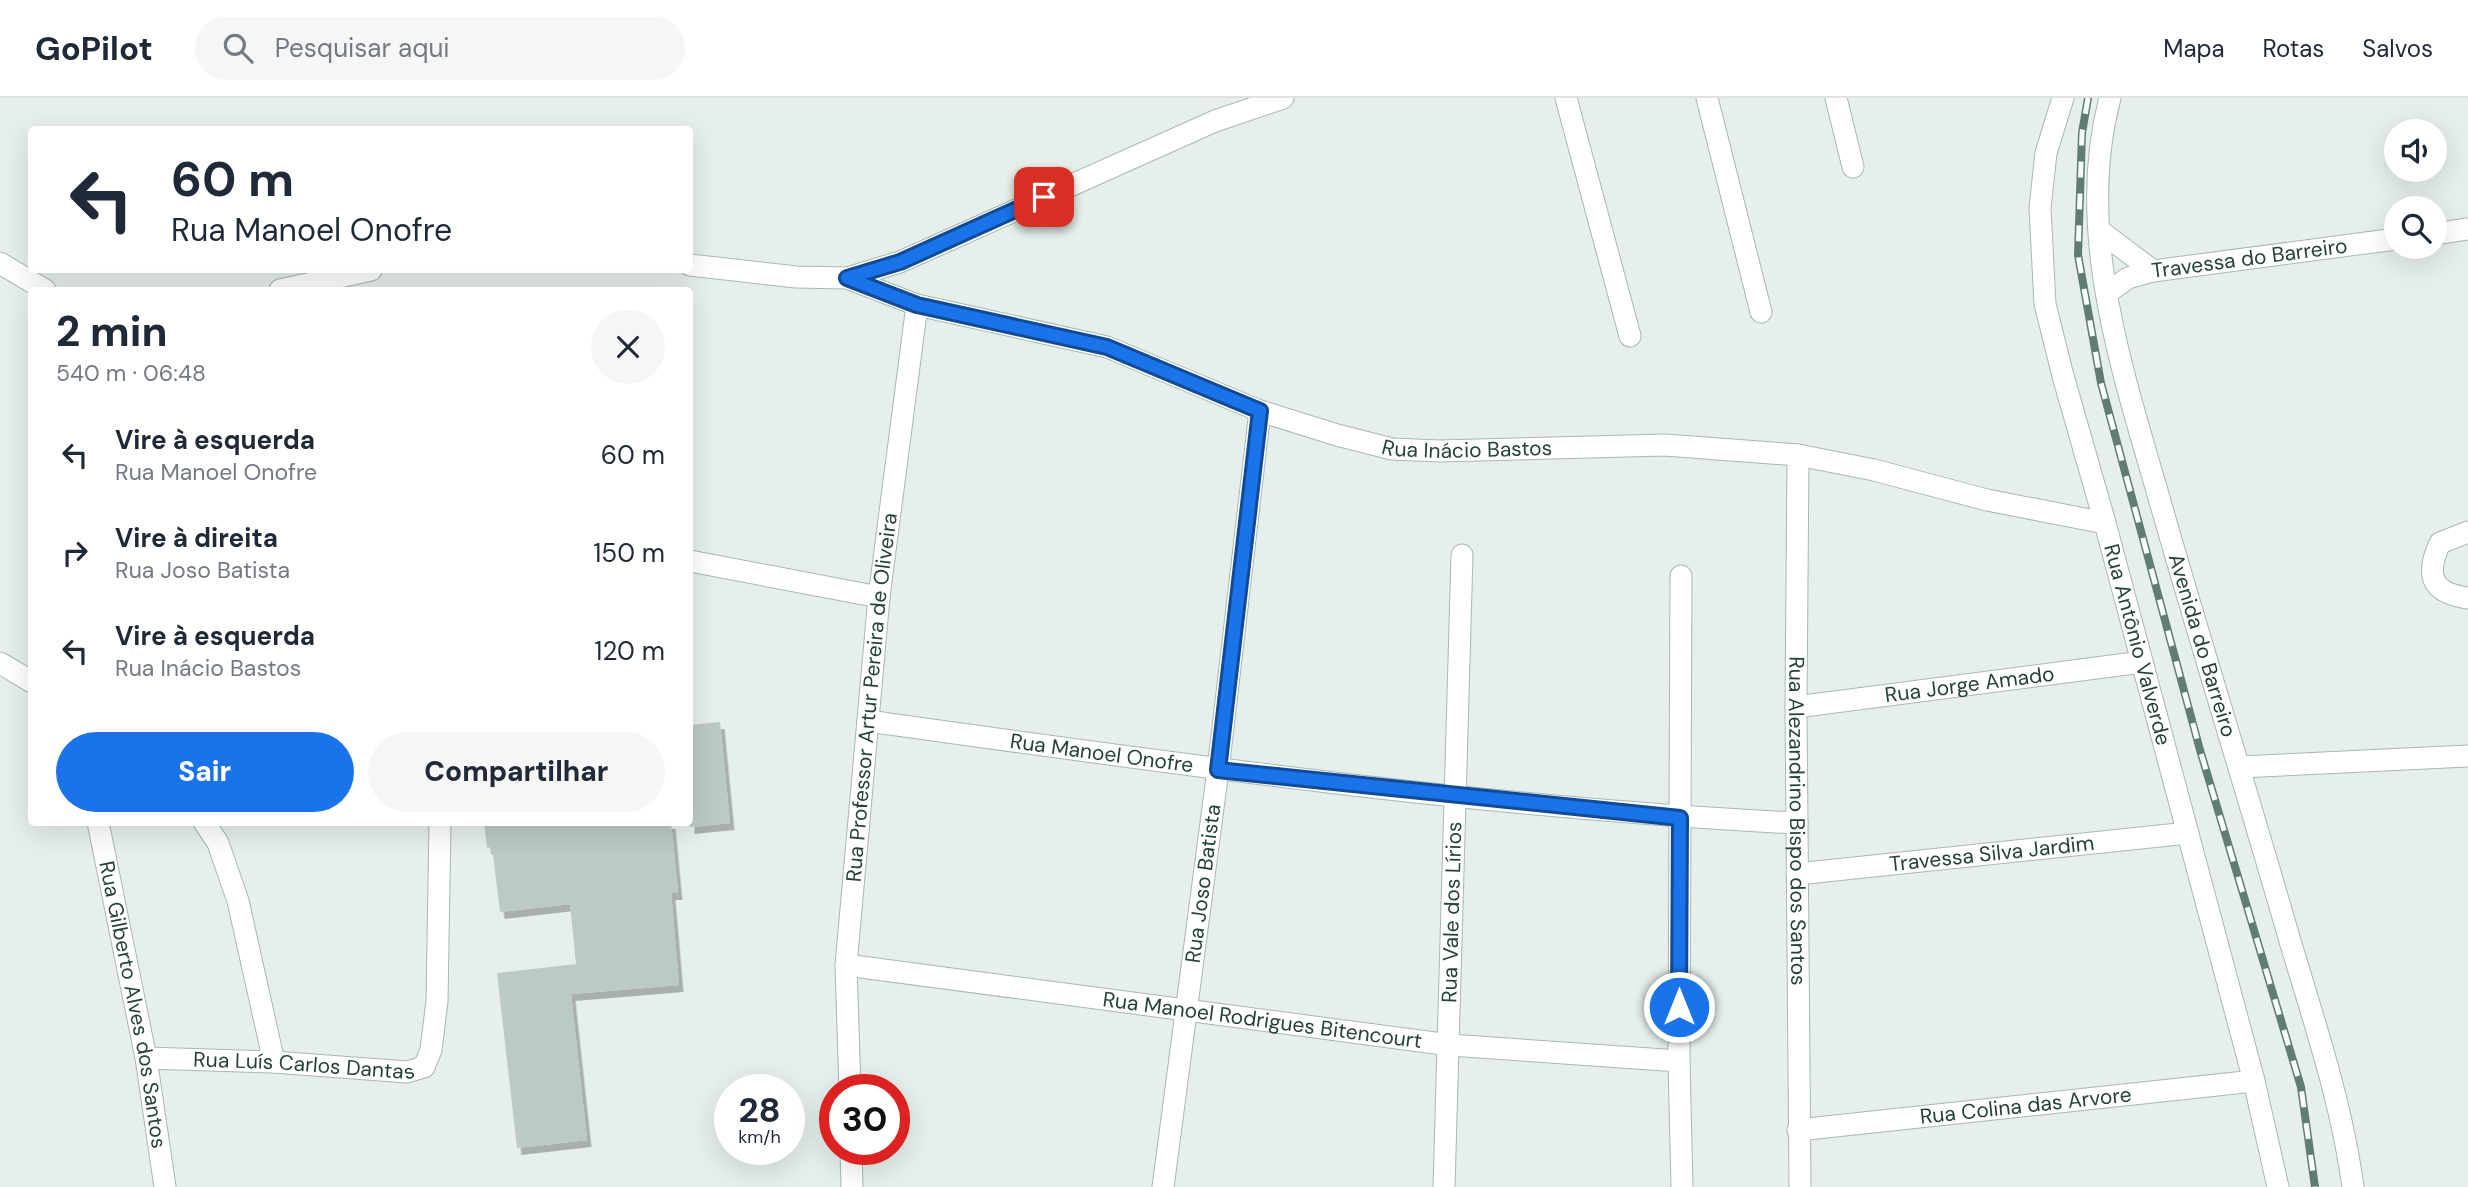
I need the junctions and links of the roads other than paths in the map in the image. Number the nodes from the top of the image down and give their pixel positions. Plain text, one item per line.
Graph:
1 (1248, 98) edge
2 (1283, 98) edge
3 (1566, 98) edge
4 (1707, 98) edge
5 (1836, 98) edge
6 (2063, 98) edge
7 (2110, 98) edge
8 (1215, 121) junction
9 (1853, 167) dead end
10 (2468, 229) edge
11 (2100, 231) junction
12 (2447, 232) edge
13 (2384, 241) edge
14 (0, 263) edge
15 (693, 265) edge
16 (2154, 271) junction
17 (357, 273) edge
18 (847, 278) junction
19 (40, 287) edge
20 (294, 287) edge
21 (2107, 293) junction
22 (917, 305) junction
23 (1761, 312) dead end
24 (1630, 336) dead end
25 (1260, 411) junction
26 (1798, 455) junction
27 (2105, 523) junction
28 (2468, 532) edge
29 (1462, 555) dead end
30 (693, 562) edge
31 (1681, 576) dead end
32 (879, 597) junction
33 (2468, 598) edge
34 (2142, 662) junction
35 (0, 663) edge
36 (28, 680) edge
37 (1796, 707) junction
38 (868, 720) junction
39 (2468, 756) edge
40 (2240, 767) junction
41 (1218, 770) junction
42 (1457, 796) junction
43 (1680, 818) junction
44 (1797, 823) junction
45 (99, 826) edge
46 (207, 826) edge
47 (440, 826) edge
48 (2188, 833) junction
49 (1797, 874) junction
50 (846, 965) junction
51 (1185, 1011) junction
52 (1450, 1045) junction
53 (146, 1058) junction
54 (1679, 1061) junction
55 (274, 1062) junction
56 (849, 1074) edge
57 (2254, 1082) junction
58 (1798, 1130) junction
59 (851, 1165) edge
60 (165, 1187) edge
61 (852, 1187) edge
62 (1163, 1187) edge
63 (1444, 1187) edge
64 (1682, 1187) edge
65 (1800, 1187) edge
66 (2277, 1187) edge
67 (2353, 1187) edge

1 - 8 street
2 - 8 street
3 - 24 street
4 - 23 street
5 - 9 street
6 - 27 street, Rua Antônio Valverde
7 - 11 street, Avenida do Barreiro
8 - 18 street
10 - 12 street
11 - 16 street
11 - 21 street, Avenida do Barreiro
13 - 16 street, Travessa do Barreiro
14 - 19 street
15 - 18 street
16 - 21 street, Travessa do Barreiro
17 - 20 street
18 - 22 street, Rua Inácio Bastos
21 - 40 street, Avenida do Barreiro
22 - 25 street, Rua Inácio Bastos
22 - 32 street, Rua Professor Artur Pereira de Oliveira
25 - 26 street, Rua Inácio Bastos
25 - 41 street, Rua Joso Batista
26 - 27 street, Rua Inácio Bastos
26 - 37 street, Rua Alezandrino Bispo dos Santos
27 - 34 street, Rua Antônio Valverde
28 - 33 street
29 - 42 street, Rua Vale dos Lírios
30 - 32 street
31 - 43 street
32 - 38 street, Rua Professor Artur Pereira de Oliveira
34 - 37 street, Rua Jorge Amado
34 - 48 street, Rua Antônio Valverde
35 - 36 street
37 - 44 street, Rua Alezandrino Bispo dos Santos
38 - 41 street, Rua Manoel Onofre
38 - 50 street, Rua Professor Artur Pereira de Oliveira
39 - 40 street
40 - 67 street, Avenida do Barreiro
41 - 42 street, Rua Manoel Onofre
41 - 51 street, Rua Joso Batista
42 - 43 street, Rua Manoel Onofre
42 - 52 street, Rua Vale dos Lírios
43 - 44 street, Rua Manoel Onofre
43 - 54 street
44 - 49 street, Rua Alezandrino Bispo dos Santos
45 - 53 street, Rua Gilberto Alves dos Santos
46 - 55 street
47 - 55 street, Rua Luís Carlos Dantas
48 - 49 street, Travessa Silva Jardim
48 - 57 street, Rua Antônio Valverde
49 - 58 street, Rua Alezandrino Bispo dos Santos
50 - 51 street, Rua Manoel Rodrigues Bitencourt
50 - 56 street, Rua Professor Artur Pereira de Oliveira
51 - 52 street, Rua Manoel Rodrigues Bitencourt
51 - 62 street, Rua Joso Batista
52 - 54 street, Rua Manoel Rodrigues Bitencourt
52 - 63 street, Rua Vale dos Lírios
53 - 55 street, Rua Luís Carlos Dantas
53 - 60 street, Rua Gilberto Alves dos Santos
54 - 64 street
57 - 58 street, Rua Colina das Arvore
57 - 66 street, Rua Antônio Valverde
58 - 65 street, Rua Alezandrino Bispo dos Santos
59 - 61 street

